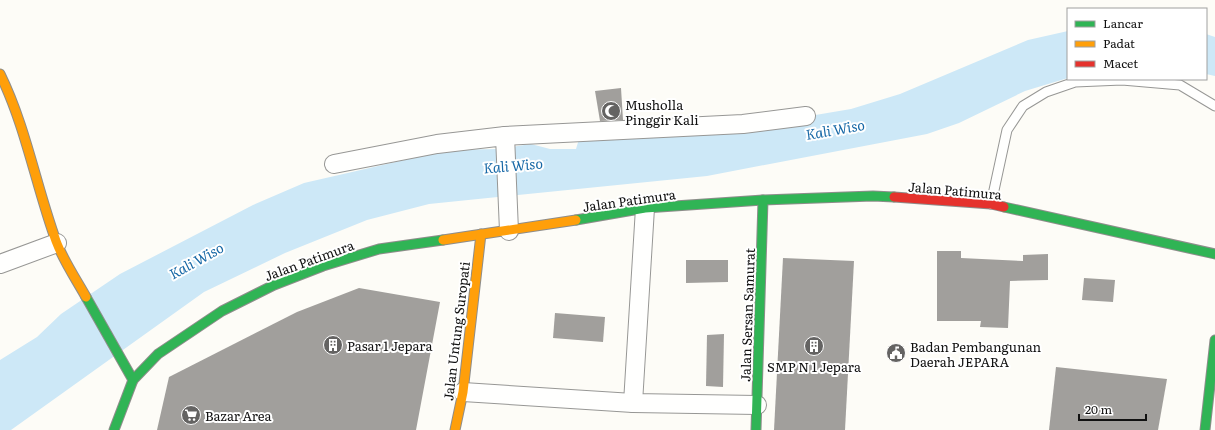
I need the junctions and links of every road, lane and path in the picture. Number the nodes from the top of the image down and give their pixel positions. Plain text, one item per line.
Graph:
1 (0, 74) edge
2 (1215, 106) edge
3 (806, 116) dead end
4 (505, 137) junction
5 (334, 164) dead end
6 (763, 200) junction
7 (991, 204) junction
8 (645, 208) junction
9 (509, 231) junction
10 (481, 234) junction
11 (57, 243) junction
12 (1215, 254) edge
13 (0, 264) edge
14 (1215, 340) edge
15 (133, 380) junction
16 (1212, 386) edge
17 (463, 392) junction
18 (633, 403) junction
19 (757, 405) junction
20 (114, 430) edge
21 (455, 430) edge
22 (756, 430) edge
23 (1205, 430) edge

1 - 11 street
2 - 7 lane
3 - 4 street
4 - 5 street
4 - 9 street
6 - 7 street, Jalan Patimura
6 - 8 street, Jalan Patimura
6 - 19 street, Jalan Sersan Samurat
7 - 12 street, Jalan Patimura
8 - 9 street, Jalan Patimura
8 - 18 street
9 - 10 street, Jalan Patimura
10 - 15 street, Jalan Patimura
10 - 17 street, Jalan Untung Suropati
11 - 13 street
11 - 15 street
14 - 16 street
15 - 20 street, Jalan Patimura
16 - 23 street
17 - 18 street
17 - 21 street, Jalan Untung Suropati
18 - 19 street
19 - 22 street, Jalan Sersan Samurat

